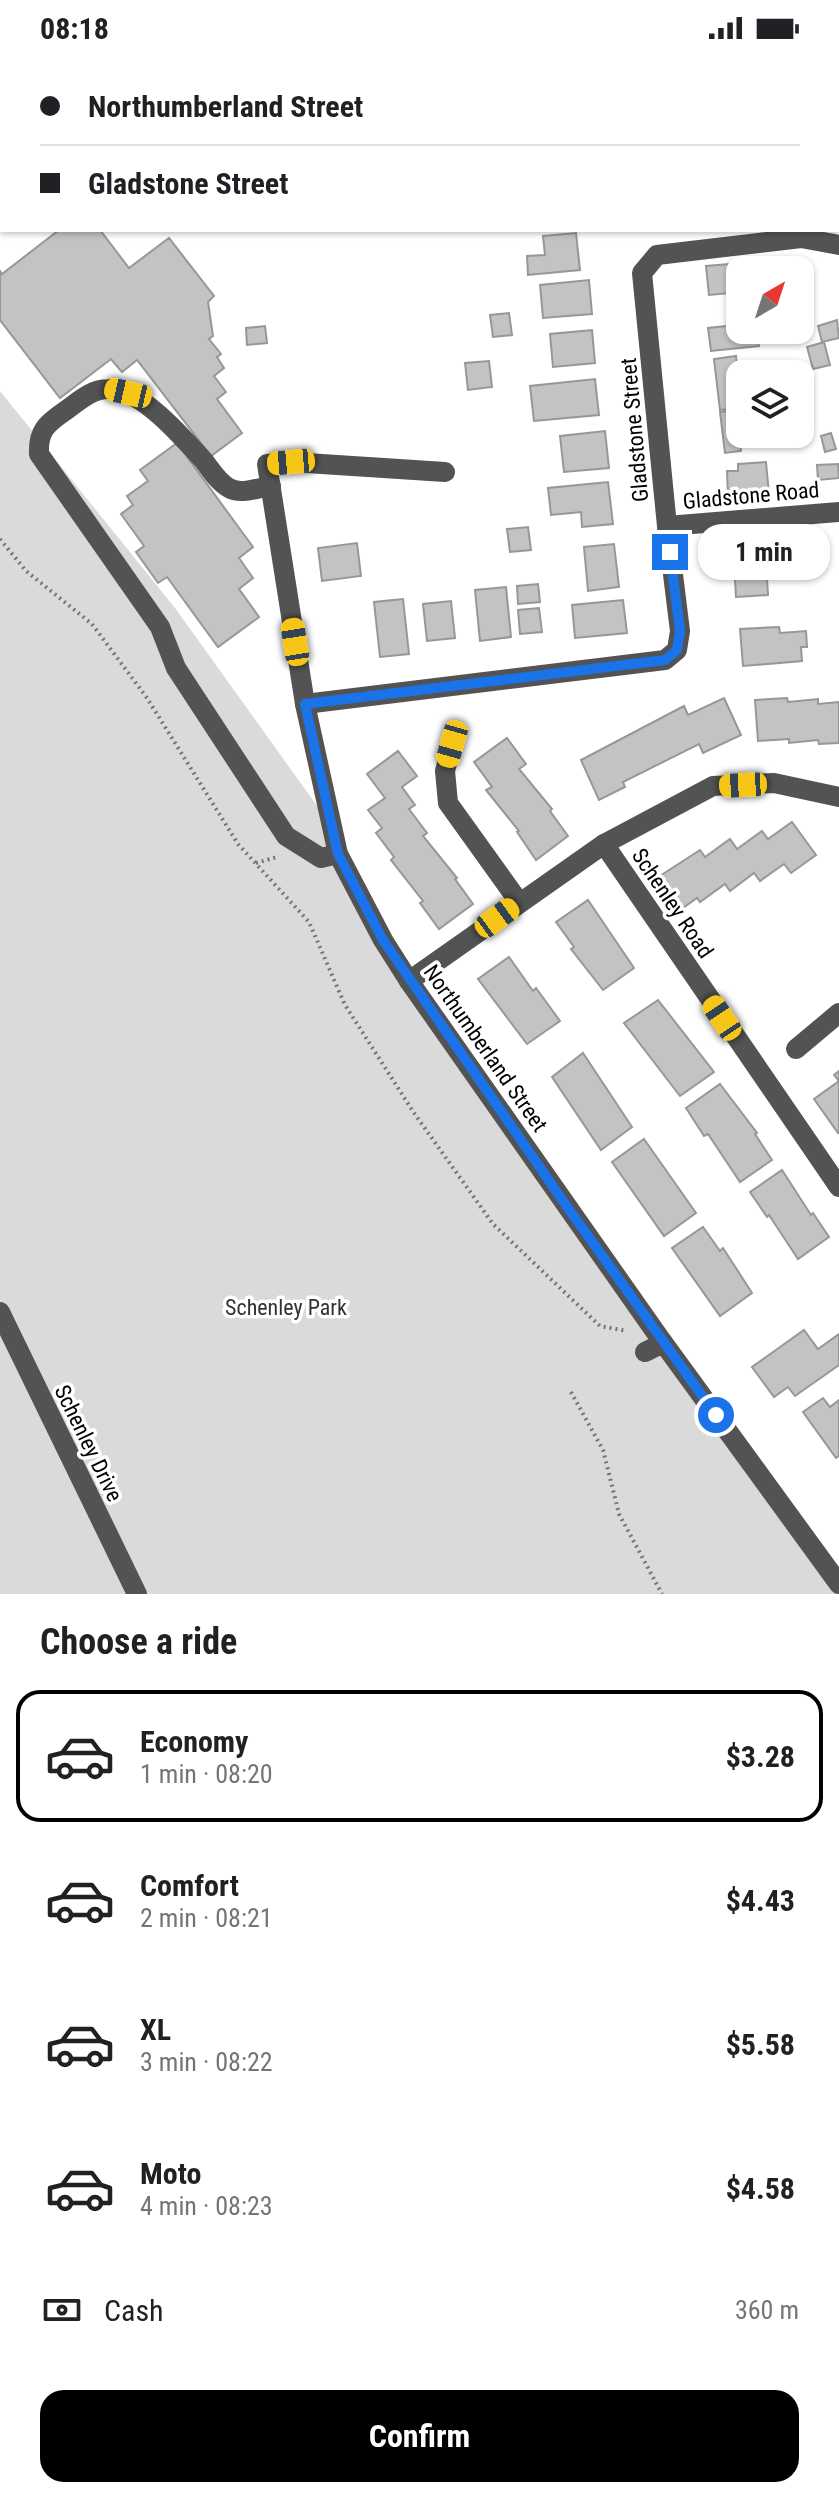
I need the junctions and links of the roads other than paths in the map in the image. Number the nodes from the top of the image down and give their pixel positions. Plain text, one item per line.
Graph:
1 (839, 245) edge
2 (445, 472) dead end
3 (271, 486) junction
4 (839, 512) edge
5 (667, 526) junction
6 (305, 704) junction
7 (452, 744) dead end
8 (839, 797) edge
9 (604, 844) junction
10 (338, 854) junction
11 (519, 902) junction
12 (409, 981) junction
13 (839, 1013) edge
14 (796, 1049) dead end
15 (839, 1187) edge
16 (0, 1312) edge
17 (839, 1584) edge
18 (137, 1594) edge

1 - 5 street, Gladstone Street
2 - 3 street, Northumberland Street
3 - 6 street, Northumberland Street
3 - 10 street
4 - 5 street, Gladstone Road
5 - 6 street, Gladstone Street
6 - 10 street, Northumberland Street
7 - 11 street
8 - 9 street, Schenley Road
9 - 11 street, Schenley Road
9 - 15 street, Schenley Road
10 - 12 street, Northumberland Street
11 - 12 street, Schenley Road
12 - 17 street, Northumberland Street
13 - 14 street
16 - 18 street, Schenley Drive

